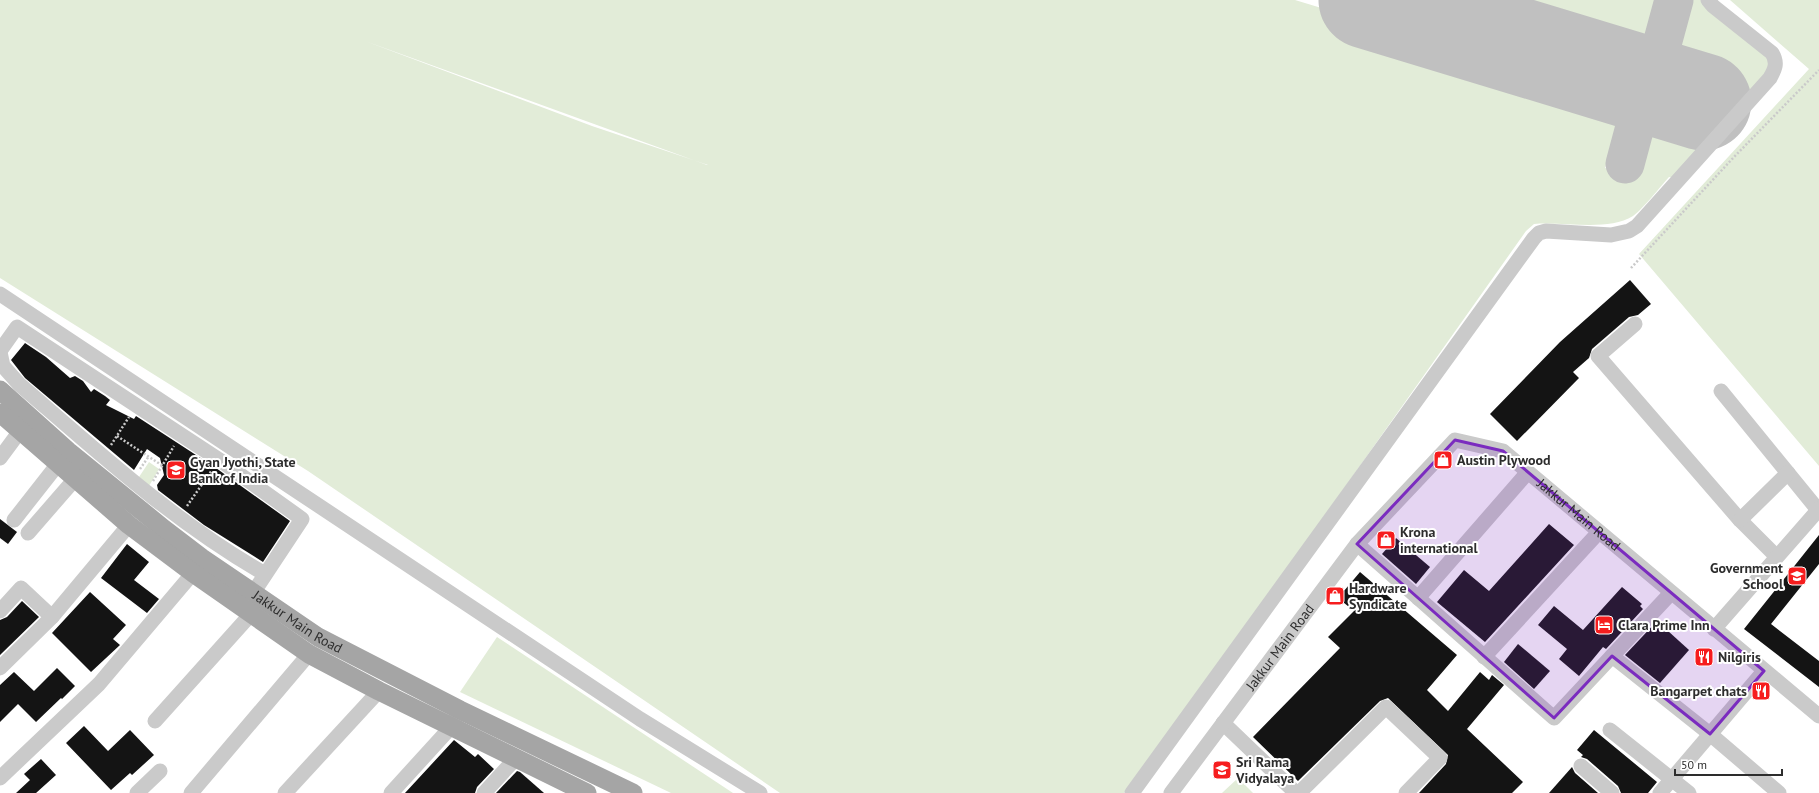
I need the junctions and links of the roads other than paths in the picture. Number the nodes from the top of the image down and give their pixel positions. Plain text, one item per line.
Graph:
1 (1708, 0) edge
2 (0, 294) edge
3 (1635, 324) dead end
4 (0, 352) edge
5 (0, 390) edge
6 (1721, 391) dead end
7 (0, 414) edge
8 (20, 431) junction
9 (0, 458) edge
10 (63, 458) junction
11 (1528, 472) junction
12 (1788, 473) junction
13 (75, 479) junction
14 (1818, 509) edge
15 (14, 520) dead end
16 (1740, 520) junction
17 (129, 525) junction
18 (1599, 532) junction
19 (28, 533) dead end
20 (1357, 544) junction
21 (1776, 556) junction
22 (193, 573) junction
23 (265, 574) junction
24 (253, 593) junction
25 (1671, 593) junction
26 (1418, 598) junction
27 (0, 611) edge
28 (251, 614) junction
29 (52, 617) junction
30 (1714, 629) junction
31 (309, 654) junction
32 (1484, 656) junction
33 (1612, 656) junction
34 (0, 668) edge
35 (1764, 671) junction
36 (379, 691) junction
37 (1819, 716) edge
38 (456, 718) junction
39 (155, 721) dead end
40 (1223, 723) junction
41 (1610, 730) dead end
42 (1710, 734) junction
43 (516, 758) junction
44 (1581, 766) dead end
45 (160, 771) dead end
46 (0, 778) edge
47 (1671, 779) junction
48 (137, 793) edge
49 (192, 793) edge
50 (285, 793) edge
51 (391, 793) edge
52 (484, 793) edge
53 (587, 793) edge
54 (633, 793) edge
55 (760, 793) edge
56 (1132, 793) edge
57 (1171, 793) edge
58 (1298, 793) edge
59 (1406, 793) edge
60 (1612, 793) edge
61 (1660, 793) edge
62 (1689, 793) edge
63 (1779, 793) edge

1 - 56 street
2 - 55 street
3 - 16 street
4 - 23 street
4 - 23 street
5 - 10 main road, Jakkur Main Road
6 - 12 street
7 - 8 main road, Jakkur Main Road
8 - 9 street
8 - 10 main road, Jakkur Main Road
10 - 13 main road, Jakkur Main Road
10 - 15 street
10 - 24 main road, Jakkur Main Road
11 - 18 street, Jakkur Main Road
11 - 20 street, Jakkur Main Road
11 - 26 street
12 - 14 street
12 - 16 street
13 - 17 main road, Jakkur Main Road
13 - 19 street
14 - 21 street
16 - 21 street
17 - 22 main road, Jakkur Main Road
17 - 29 street
18 - 25 street, Jakkur Main Road
18 - 32 street
20 - 26 street
20 - 40 street, Jakkur Main Road
21 - 30 street
22 - 28 main road, Jakkur Main Road
22 - 46 street
23 - 24 street
24 - 38 main road, Jakkur Main Road
25 - 30 street, Jakkur Main Road
25 - 33 street
26 - 32 street
27 - 29 street
28 - 31 main road, Jakkur Main Road
28 - 39 street
29 - 34 street
30 - 35 street, Jakkur Main Road
31 - 36 main road, Jakkur Main Road
31 - 49 street
32 - 33 street
33 - 42 street
35 - 37 street, Jakkur Main Road
35 - 42 street
36 - 38 main road, Jakkur Main Road
36 - 50 street
38 - 43 main road, Jakkur Main Road
38 - 51 street
38 - 54 main road, Jakkur Main Road
40 - 57 street, Jakkur Main Road
40 - 58 street
41 - 47 street
42 - 47 street
42 - 63 street
43 - 52 street
43 - 53 main road, Jakkur Main Road
44 - 60 street
45 - 48 street
47 - 61 street
47 - 62 street
58 - 59 street

